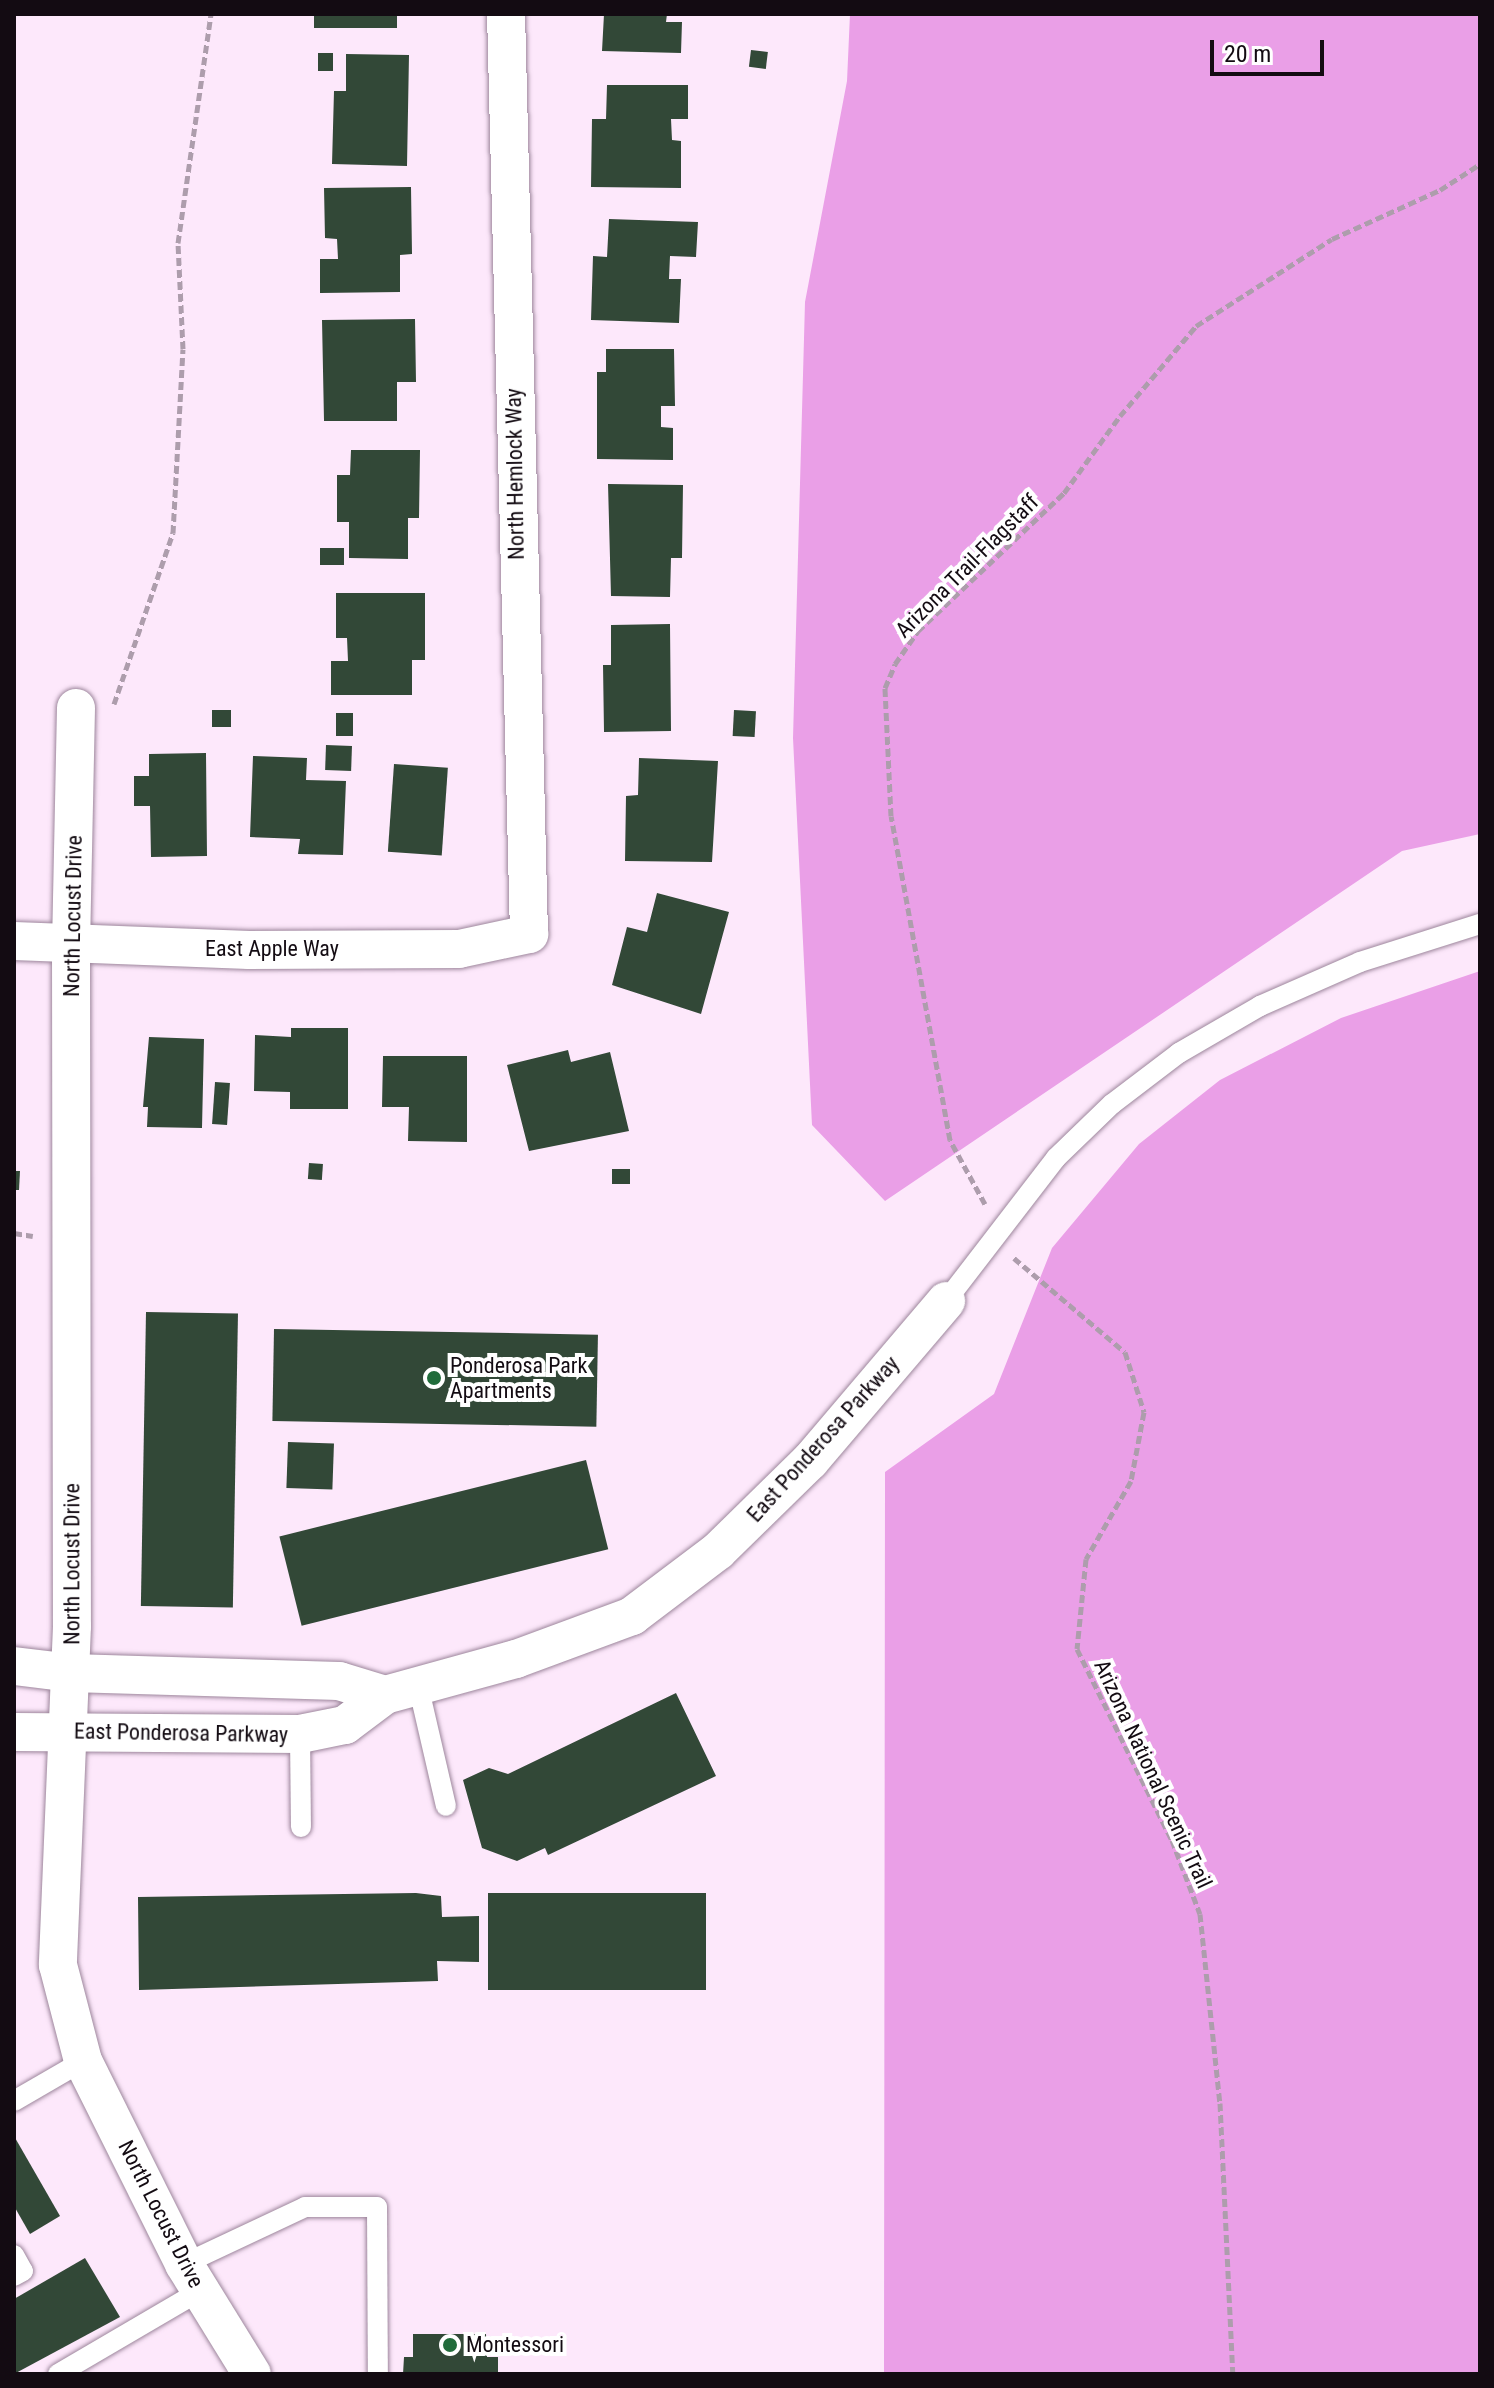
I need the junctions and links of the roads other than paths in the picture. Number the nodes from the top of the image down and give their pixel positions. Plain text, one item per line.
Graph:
1 (506, 14) edge
2 (92, 714) road end
3 (1480, 924) edge
4 (529, 934) joint
5 (14, 941) edge
6 (71, 947) junction
7 (946, 1301) joint
8 (14, 1666) edge
9 (71, 1673) junction
10 (401, 1690) junction
11 (71, 1731) junction
12 (14, 1732) edge
13 (300, 1734) junction
14 (446, 1806) dead end
15 (301, 1827) dead end
16 (83, 2061) junction
17 (14, 2101) edge
18 (14, 2255) edge
19 (14, 2276) edge
20 (192, 2278) junction
21 (58, 2374) edge
22 (252, 2374) edge
23 (378, 2374) edge

1 - 4 street, North Hemlock Way
2 - 6 street, North Locust Drive
3 - 7 lane
4 - 6 street, East Apple Way
5 - 6 street, East Apple Way
6 - 9 street, North Locust Drive
7 - 10 street, East Ponderosa Parkway
8 - 9 street
9 - 10 street
9 - 11 street, North Locust Drive
10 - 13 street, East Ponderosa Parkway
10 - 14 lane
11 - 12 street, East Ponderosa Parkway
11 - 13 street, East Ponderosa Parkway
11 - 16 street, North Locust Drive
13 - 15 lane
16 - 17 lane
16 - 20 street, North Locust Drive
18 - 19 lane
20 - 21 lane
20 - 22 street, North Locust Drive
20 - 23 lane

